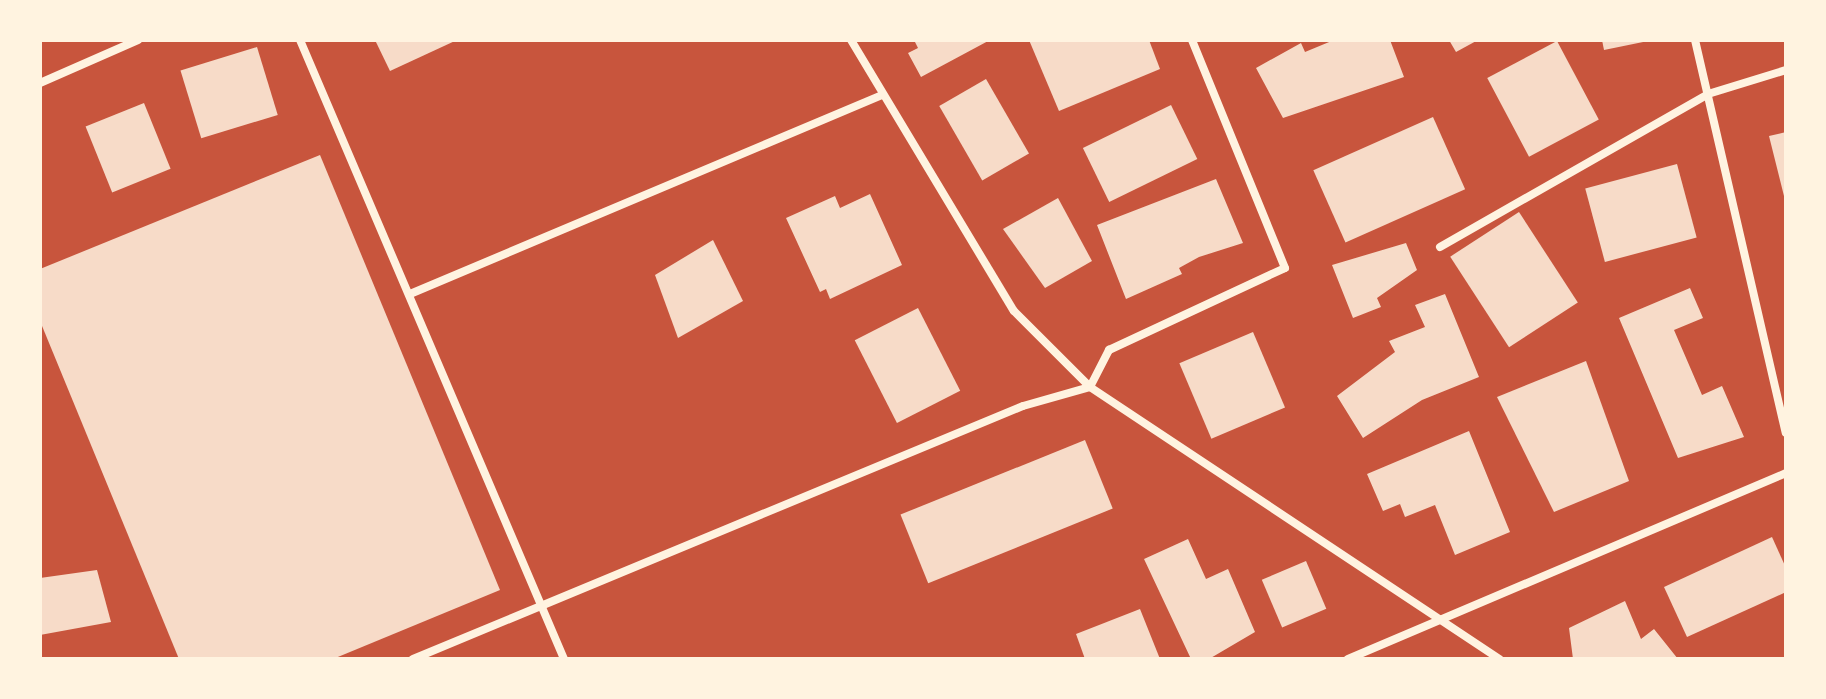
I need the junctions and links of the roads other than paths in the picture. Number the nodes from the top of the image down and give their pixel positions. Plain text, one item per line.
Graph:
1 (138, 40) edge
2 (300, 40) edge
3 (851, 40) edge
4 (1192, 40) edge
5 (1695, 40) edge
6 (1786, 70) edge
7 (40, 83) edge
8 (1708, 94) junction
9 (882, 95) junction
10 (1440, 247) dead end
11 (410, 294) junction
12 (1090, 387) junction
13 (1786, 433) edge
14 (1786, 473) edge
15 (542, 606) junction
16 (1443, 619) junction
17 (413, 659) edge
18 (564, 659) edge
19 (1348, 659) edge
20 (1500, 659) edge

1 - 7 street
2 - 11 street
3 - 9 street
4 - 12 street
5 - 8 street
6 - 8 street
8 - 10 street
8 - 13 street
9 - 11 street
9 - 12 street
11 - 15 street
12 - 15 street
12 - 16 street
14 - 16 street
15 - 17 street
15 - 18 street
16 - 19 street
16 - 20 street

